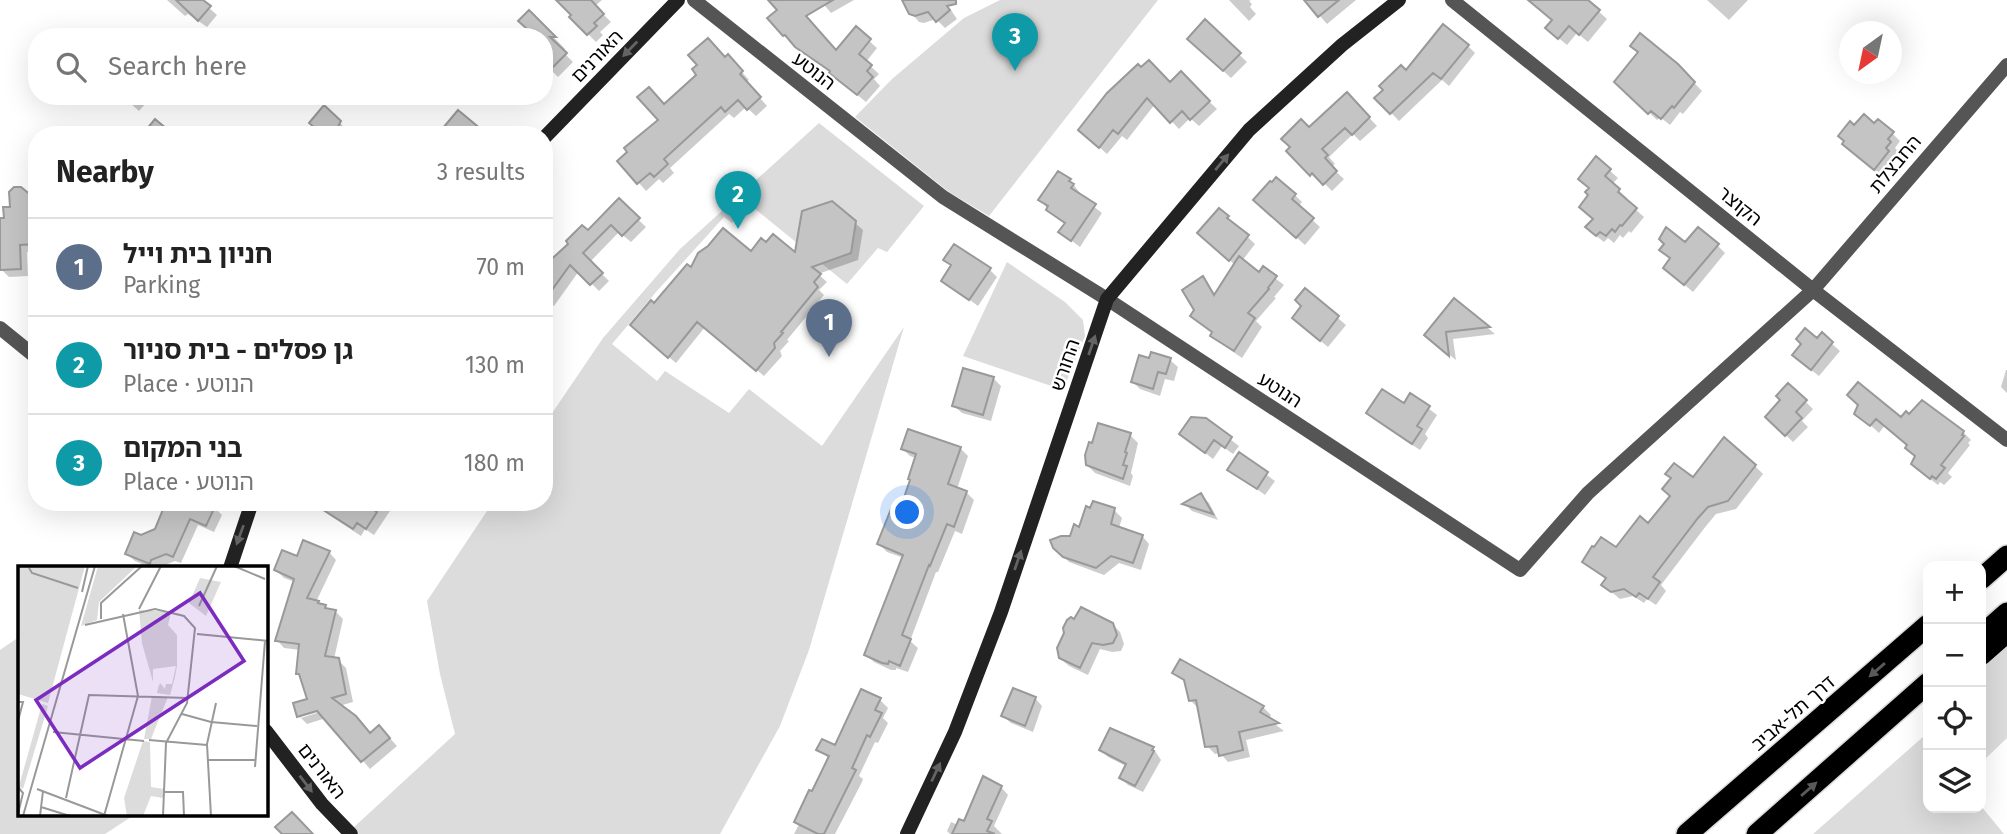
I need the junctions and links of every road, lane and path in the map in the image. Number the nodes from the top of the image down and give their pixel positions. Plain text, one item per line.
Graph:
1 (678, 0) edge
2 (694, 0) edge
3 (1399, 0) edge
4 (1452, 0) edge
5 (2007, 65) edge
6 (553, 129) edge
7 (1813, 290) junction
8 (1107, 299) junction
9 (0, 328) edge
10 (28, 351) edge
11 (2007, 440) edge
12 (249, 511) edge
13 (2007, 556) edge
14 (231, 566) edge
15 (1986, 575) edge
16 (2007, 613) edge
17 (1923, 629) edge
18 (1986, 632) edge
19 (2007, 632) edge
20 (1986, 651) edge
21 (1924, 687) edge
22 (1923, 700) edge
23 (268, 733) edge
24 (1837, 765) junction
25 (351, 834) edge
26 (907, 834) edge
27 (1687, 834) edge
28 (1757, 834) edge

1 -> 6 street, האורנים
2 - 8 street, הנוטע
8 -> 3 street, החורש
4 - 7 street, הקוצר
5 - 7 street, החבצלת
7 - 8 street, הנוטע
7 - 11 street, הקוצר
26 -> 8 street, החורש
9 - 10 street
12 -> 14 street
13 - 15 highway
16 - 18 highway
17 -> 27 highway, דרך תל-אביב
19 - 20 highway
21 - 24 highway
22 - 24 highway
23 -> 25 street, האורנים
28 -> 24 highway

